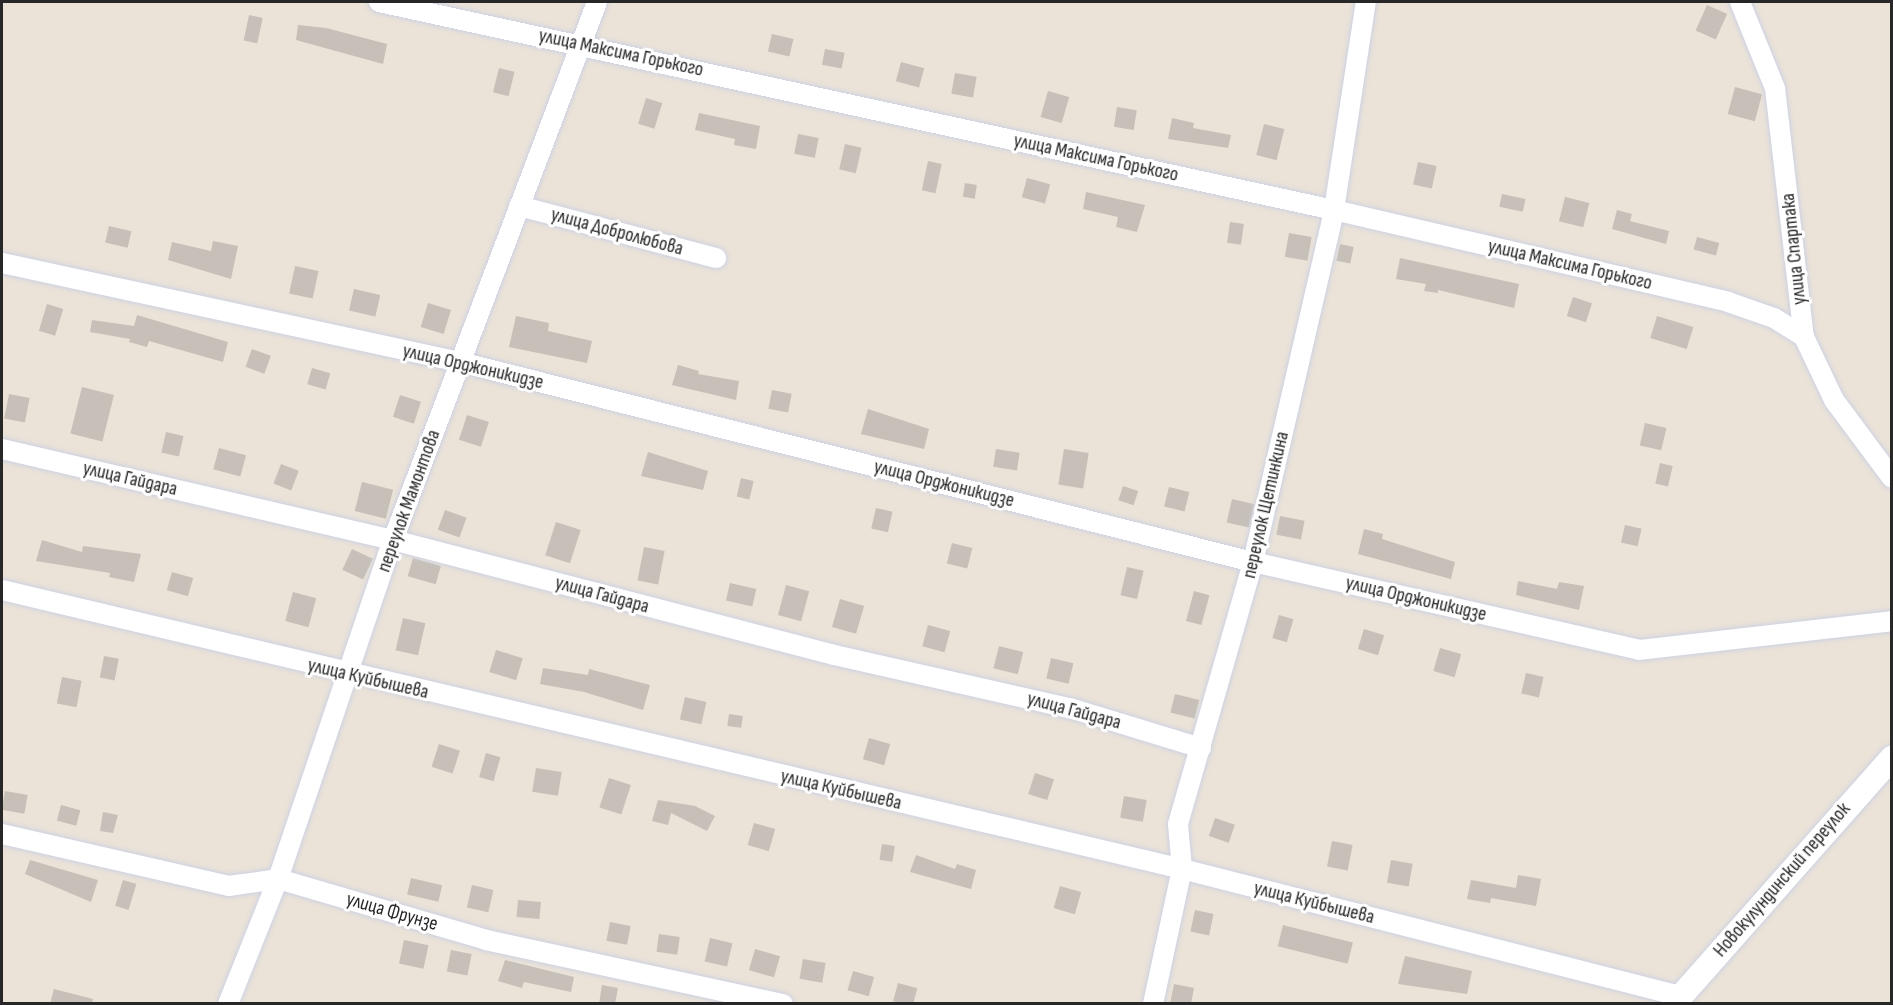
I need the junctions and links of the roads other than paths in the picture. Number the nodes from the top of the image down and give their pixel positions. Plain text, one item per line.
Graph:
1 (380, 2) edge
2 (597, 2) edge
3 (1366, 2) edge
4 (1740, 2) edge
5 (582, 45) junction
6 (519, 206) junction
7 (1334, 210) junction
8 (716, 258) dead end
9 (2, 263) edge
10 (1804, 338) junction
11 (460, 362) junction
12 (2, 449) edge
13 (1892, 478) edge
14 (393, 540) junction
15 (1253, 562) junction
16 (2, 590) edge
17 (1892, 621) edge
18 (350, 675) junction
19 (1201, 748) junction
20 (1892, 758) edge
21 (2, 834) edge
22 (1182, 869) junction
23 (278, 879) junction
24 (1677, 1000) edge
25 (228, 1004) edge
26 (783, 1004) edge
27 (1153, 1004) edge

1 - 5 street, улица Максима Горького
2 - 5 street, переулок Мамонтова
3 - 7 street, переулок Щетинкина
4 - 10 street, улица Спартака
5 - 6 street, переулок Мамонтова
5 - 7 street, улица Максима Горького
6 - 8 street, улица Добролюбова
6 - 11 street, переулок Мамонтова
7 - 10 street, улица Максима Горького
7 - 15 street, переулок Щетинкина
9 - 11 street, улица Орджоникидзе
10 - 13 street, улица Спартака
11 - 14 street, переулок Мамонтова
11 - 15 street, улица Орджоникидзе
12 - 14 street, улица Гайдара
14 - 18 street, переулок Мамонтова
14 - 19 street, улица Гайдара
15 - 17 street, улица Орджоникидзе
15 - 19 street, переулок Щетинкина
16 - 18 street, улица Куйбышева
18 - 22 street, улица Куйбышева
18 - 23 street, переулок Мамонтова
19 - 22 street, переулок Щетинкина
20 - 24 street, Новокулундинский переулок
21 - 23 street, улица Фрунзе
22 - 24 street, улица Куйбышева
22 - 27 street, переулок Щетинкина
23 - 25 street, переулок Мамонтова
23 - 26 street, улица Фрунзе

